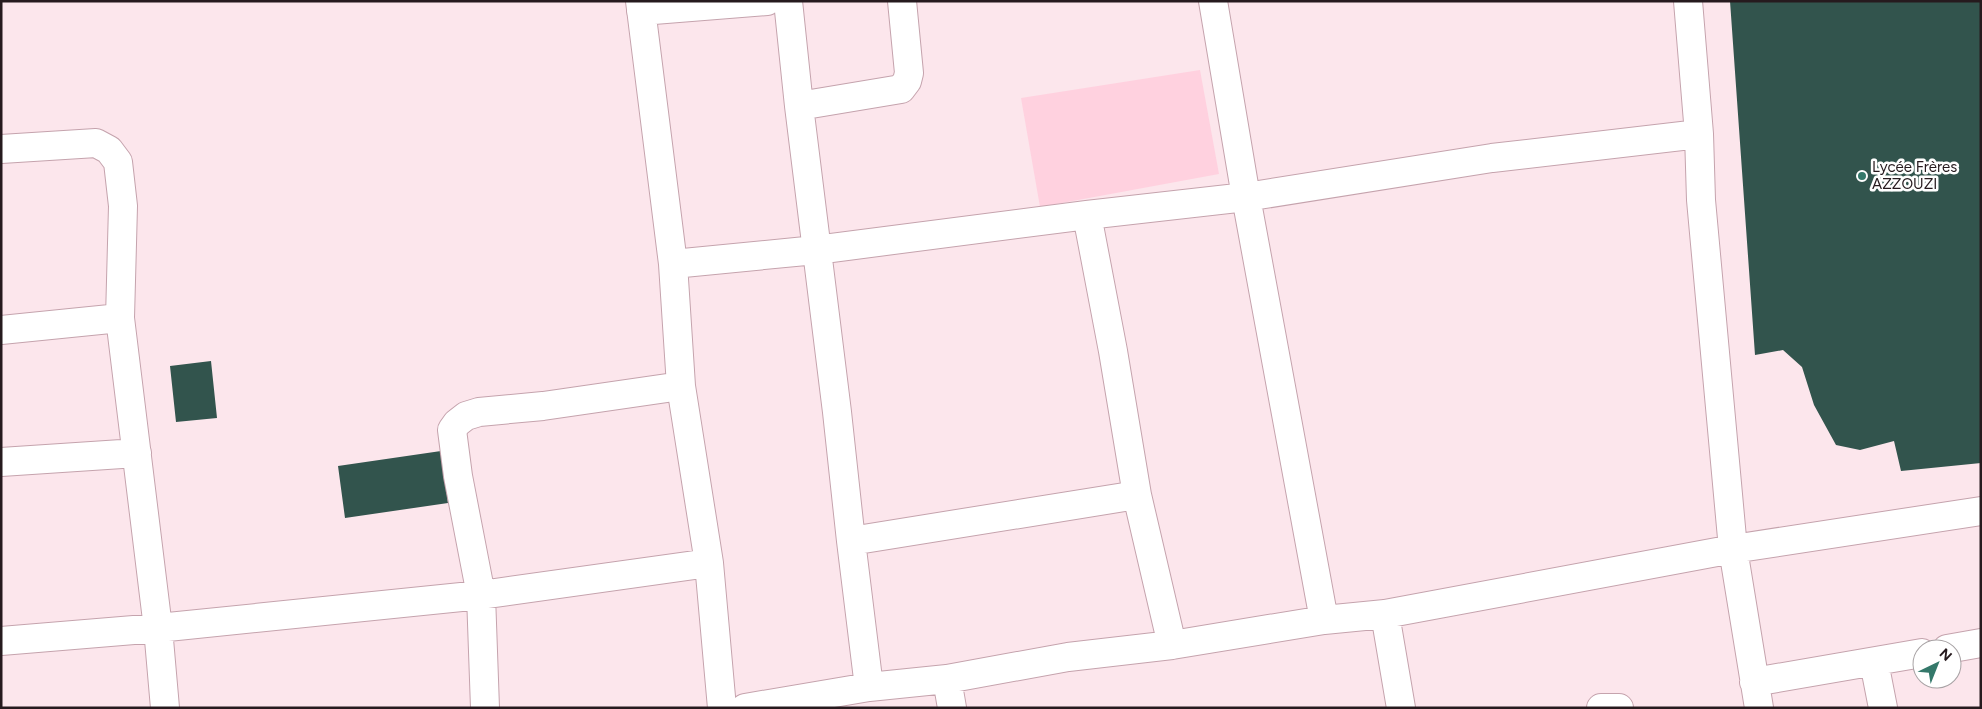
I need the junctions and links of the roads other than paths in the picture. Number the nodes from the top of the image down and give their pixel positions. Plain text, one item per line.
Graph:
1 (767, 1) edge
2 (788, 1) edge
3 (902, 1) edge
4 (1213, 1) edge
5 (1688, 1) edge
6 (640, 6) edge
7 (799, 106) junction
8 (1700, 134) junction
9 (1, 149) edge
10 (1246, 197) junction
11 (1087, 215) junction
12 (816, 250) junction
13 (673, 264) junction
14 (120, 318) junction
15 (1, 330) edge
16 (681, 386) junction
17 (137, 453) junction
18 (1, 462) edge
19 (1137, 494) junction
20 (1981, 511) edge
21 (851, 541) junction
22 (1733, 549) junction
23 (709, 563) junction
24 (481, 595) junction
25 (1385, 614) junction
26 (1324, 620) junction
27 (158, 628) junction
28 (1, 642) edge
29 (1981, 643) edge
30 (1172, 645) junction
31 (1962, 646) edge
32 (1912, 655) edge
33 (1874, 662) junction
34 (947, 679) junction
35 (869, 687) junction
36 (1757, 695) edge
37 (165, 708) edge
38 (485, 708) edge
39 (722, 708) edge
40 (745, 708) edge
41 (952, 708) edge
42 (1401, 708) edge
43 (1601, 708) edge
44 (1619, 708) edge
45 (1882, 708) edge

1 - 6 street
2 - 7 street
3 - 7 street
4 - 10 street
5 - 8 street
6 - 13 street
7 - 12 street
8 - 10 street
8 - 22 street
9 - 14 street
10 - 11 street
10 - 26 street
11 - 12 street
11 - 19 street
12 - 13 street
12 - 21 street
13 - 16 street
14 - 15 street
14 - 17 street
16 - 23 street
16 - 24 street
17 - 18 street
17 - 27 street
19 - 21 street
19 - 30 street
20 - 22 street
21 - 35 street
22 - 25 street
22 - 36 street
23 - 24 street
23 - 39 street
24 - 27 street
24 - 38 street
25 - 26 street
25 - 42 street
26 - 30 street
27 - 28 street
27 - 37 street
29 - 31 street
30 - 34 street
32 - 33 street
33 - 36 street
33 - 45 street
34 - 35 street
34 - 41 street
35 - 40 street
43 - 44 street

